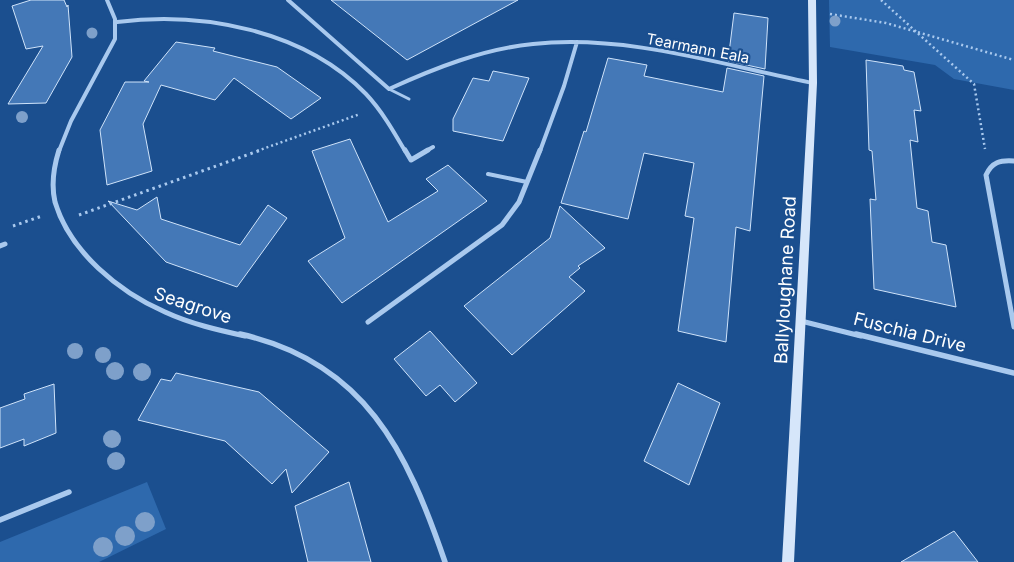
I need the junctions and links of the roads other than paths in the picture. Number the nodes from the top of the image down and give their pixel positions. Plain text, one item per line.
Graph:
1 (107, 0) edge
2 (288, 0) edge
3 (812, 0) edge
4 (117, 22) junction
5 (576, 42) junction
6 (813, 83) junction
7 (389, 88) junction
8 (409, 99) dead end
9 (433, 147) dead end
10 (1014, 161) edge
11 (488, 174) dead end
12 (528, 182) junction
13 (800, 321) junction
14 (368, 322) dead end
15 (1014, 326) edge
16 (1014, 373) edge
17 (69, 492) dead end
18 (0, 520) edge
19 (446, 562) edge
20 (788, 562) edge

1 - 4 street
2 - 7 street
3 - 6 street, Ballyloughane Road
4 - 9 street
4 - 19 street, Seagrove
5 - 6 street, Tearmann Eala
5 - 7 street, Tearmann Eala
5 - 12 street
6 - 13 street, Ballyloughane Road
7 - 8 lane
10 - 15 street
11 - 12 lane
12 - 14 street
13 - 16 street, Fuschia Drive
13 - 20 street, Ballyloughane Road
17 - 18 street

